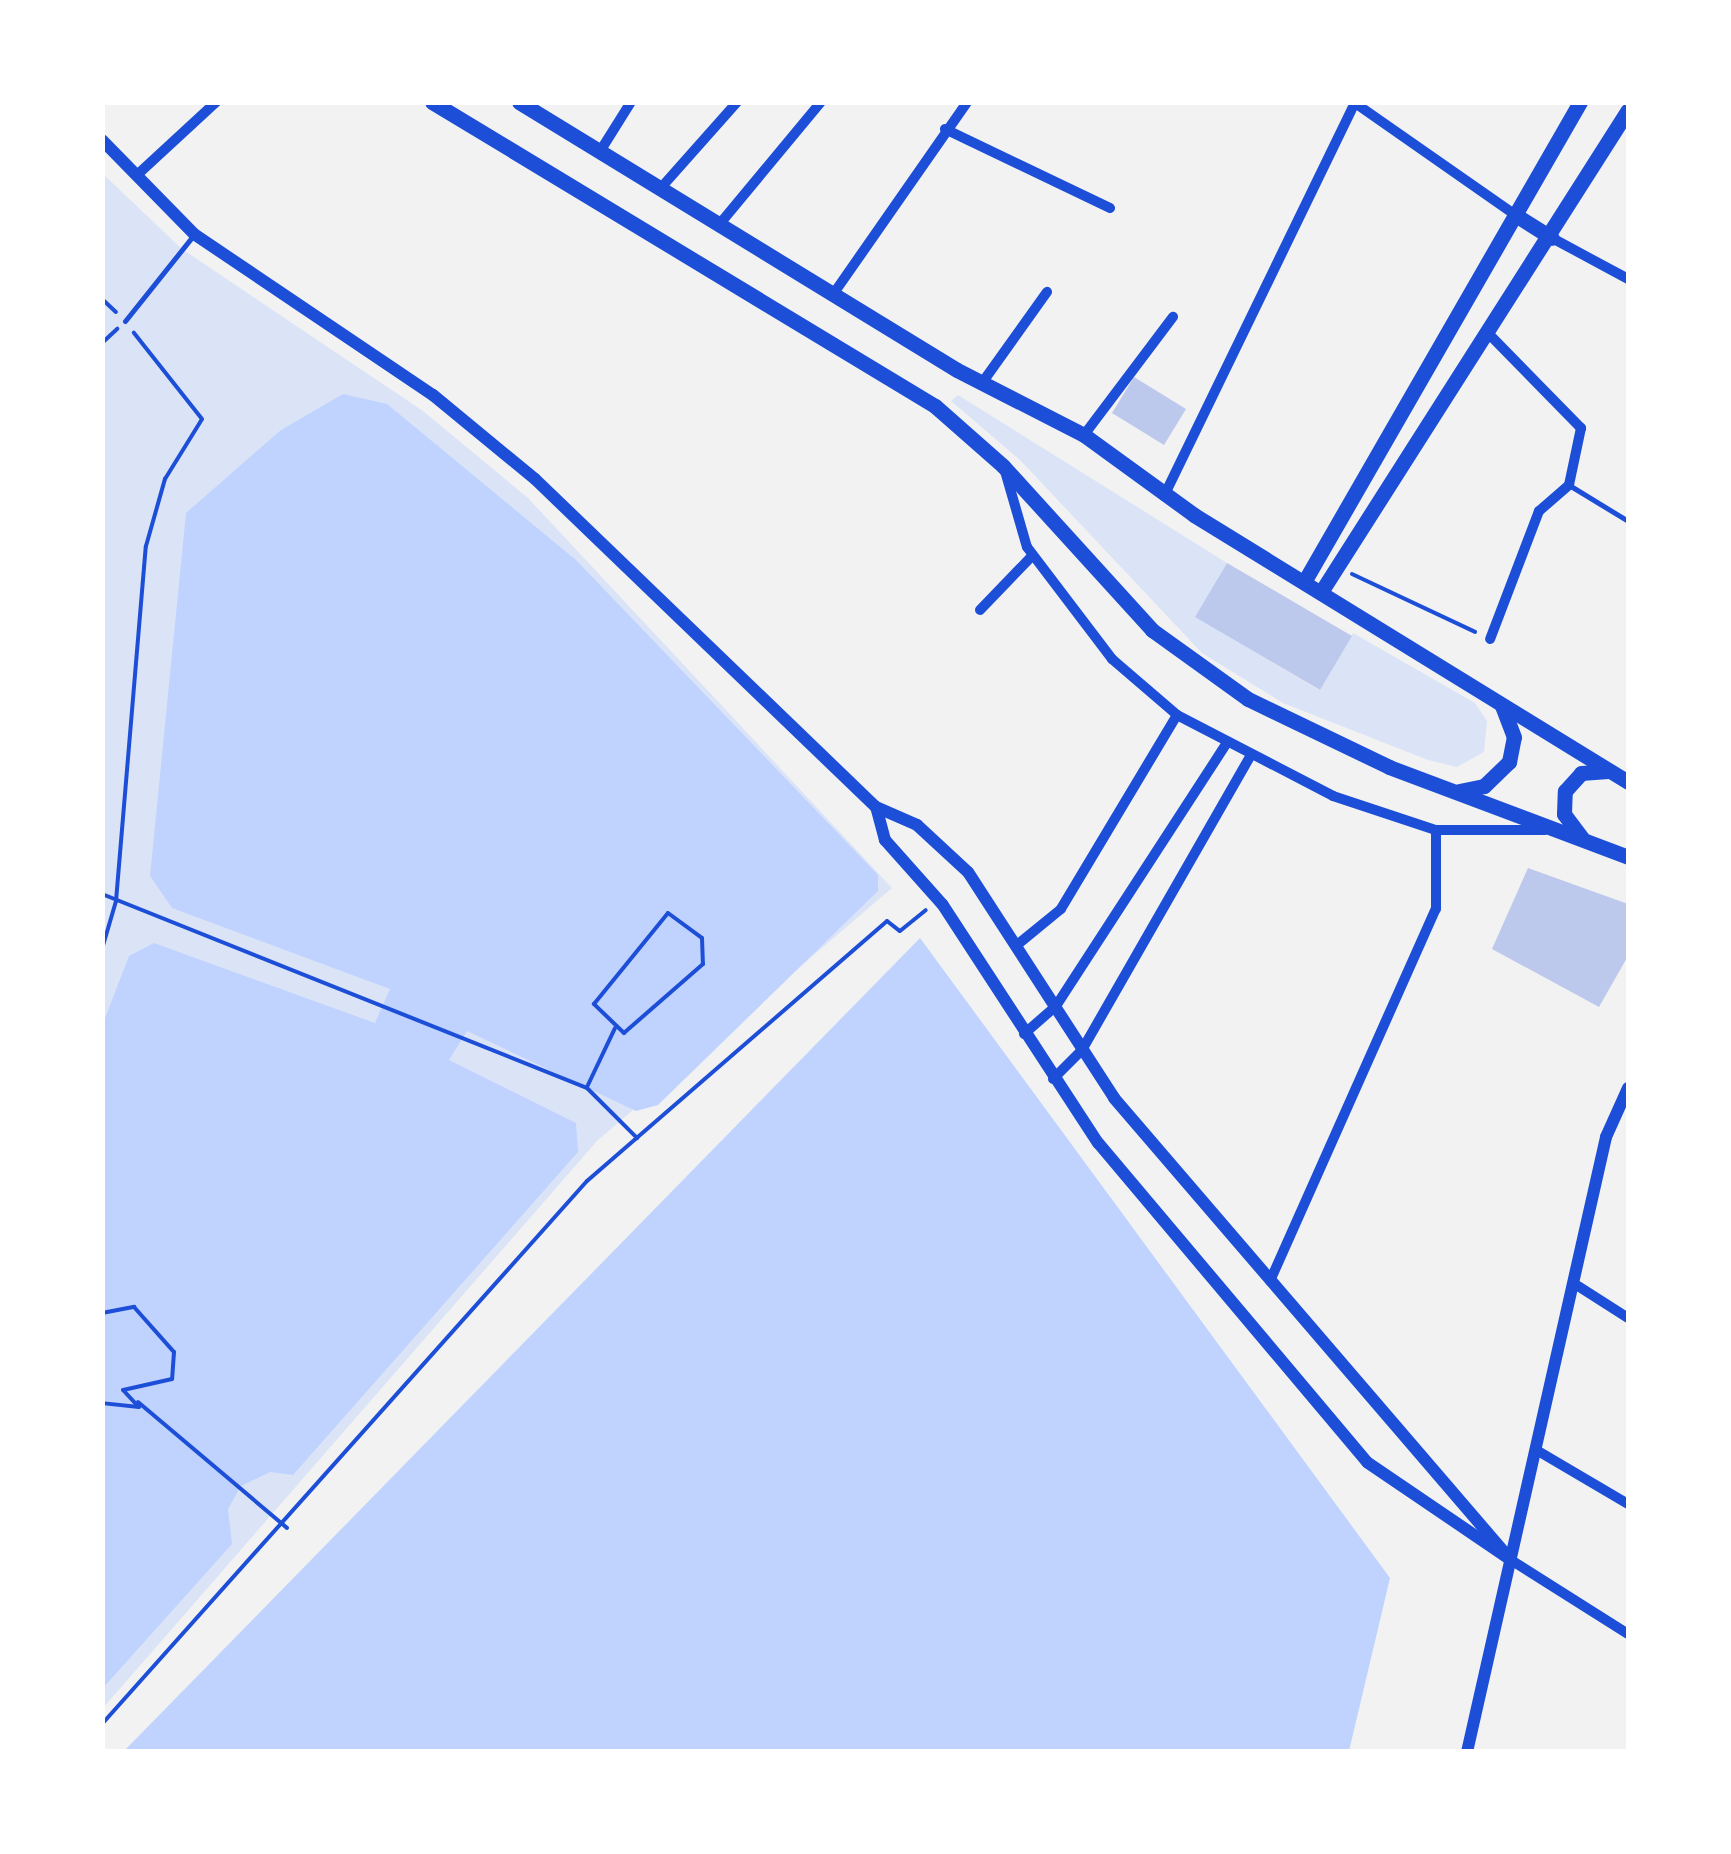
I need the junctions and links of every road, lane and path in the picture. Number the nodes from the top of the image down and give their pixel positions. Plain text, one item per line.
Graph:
1 (216, 102) edge
2 (432, 102) edge
3 (519, 102) edge
4 (631, 102) edge
5 (737, 102) edge
6 (822, 102) edge
7 (968, 102) edge
8 (1580, 102) edge
9 (1355, 103) edge
10 (1628, 110) edge
11 (945, 130) junction
12 (102, 140) edge
13 (598, 154) junction
14 (137, 175) junction
15 (659, 190) junction
16 (1110, 208) dead end
17 (1517, 216) junction
18 (718, 226) junction
19 (194, 234) junction
20 (1552, 238) junction
21 (1628, 279) edge
22 (1046, 292) dead end
23 (834, 293) junction
24 (1173, 317) dead end
25 (125, 322) joint
26 (1486, 332) junction
27 (982, 383) junction
28 (1084, 436) junction
29 (1003, 466) junction
30 (1569, 485) junction
31 (1164, 496) junction
32 (1628, 521) edge
33 (1033, 554) junction
34 (1338, 567) junction
35 (1304, 582) junction
36 (1321, 592) junction
37 (980, 610) dead end
38 (1490, 639) joint
39 (1499, 702) junction
40 (1177, 715) junction
41 (1226, 744) junction
42 (1250, 757) junction
43 (1622, 778) edge
44 (1450, 790) junction
45 (876, 807) junction
46 (1436, 830) junction
47 (1555, 830) junction
48 (1584, 840) junction
49 (1628, 857) edge
50 (102, 894) edge
51 (116, 900) junction
52 (942, 904) junction
53 (1018, 945) junction
54 (102, 949) edge
55 (1056, 1006) junction
56 (615, 1028) junction
57 (1024, 1034) junction
58 (1082, 1050) junction
59 (1053, 1079) junction
60 (587, 1088) junction
61 (1628, 1088) edge
62 (637, 1138) junction
63 (1270, 1281) junction
64 (1578, 1286) junction
65 (102, 1313) edge
66 (1628, 1318) edge
67 (122, 1390) junction
68 (102, 1402) edge
69 (1538, 1451) junction
70 (1628, 1504) edge
71 (286, 1528) junction
72 (1511, 1560) junction
73 (1628, 1634) edge
74 (102, 1724) edge
75 (1467, 1752) edge

1 - 14 street
2 - 29 highway
3 - 13 highway
4 - 13 street
5 - 15 street
6 - 18 street
7 - 11 street
8 - 17 highway
9 - 17 street
9 - 31 street
10 - 20 highway
11 - 16 street
11 - 23 street
12 - 14 street
13 - 15 highway
14 - 19 street
15 - 18 highway
17 - 20 highway
17 - 35 highway
18 - 23 highway
19 - 25 lane
19 - 45 street
20 - 21 street
20 - 26 highway
22 - 27 street
23 - 27 highway
24 - 28 street
25 - 51 path
26 - 30 street
26 - 34 highway
27 - 28 highway
28 - 31 highway
29 - 33 street
29 - 44 highway
30 - 32 lane
30 - 38 street
31 - 35 highway
33 - 37 street
33 - 40 street
34 - 36 highway
34 - 38 path
35 - 36 highway
36 - 39 highway
39 - 43 highway
39 - 44 highway
40 - 41 street
40 - 53 street
41 - 42 street
41 - 55 street
42 - 46 street
42 - 58 street
43 - 48 highway
44 - 47 highway
45 - 52 street
45 - 53 street
46 - 47 street
46 - 63 street
47 - 48 highway
48 - 49 highway
50 - 51 path
51 - 54 path
51 - 60 path
52 - 57 street
52 - 62 path
53 - 55 street
55 - 57 street
55 - 58 street
56 - 56 path
56 - 60 path
57 - 59 street
58 - 59 street
58 - 63 street
59 - 72 street
60 - 62 path
61 - 64 street
62 - 71 path
63 - 72 street
64 - 66 street
64 - 69 street
65 - 67 path
67 - 68 path
67 - 71 path
69 - 70 street
69 - 72 street
71 - 74 path
72 - 73 street
72 - 75 street

